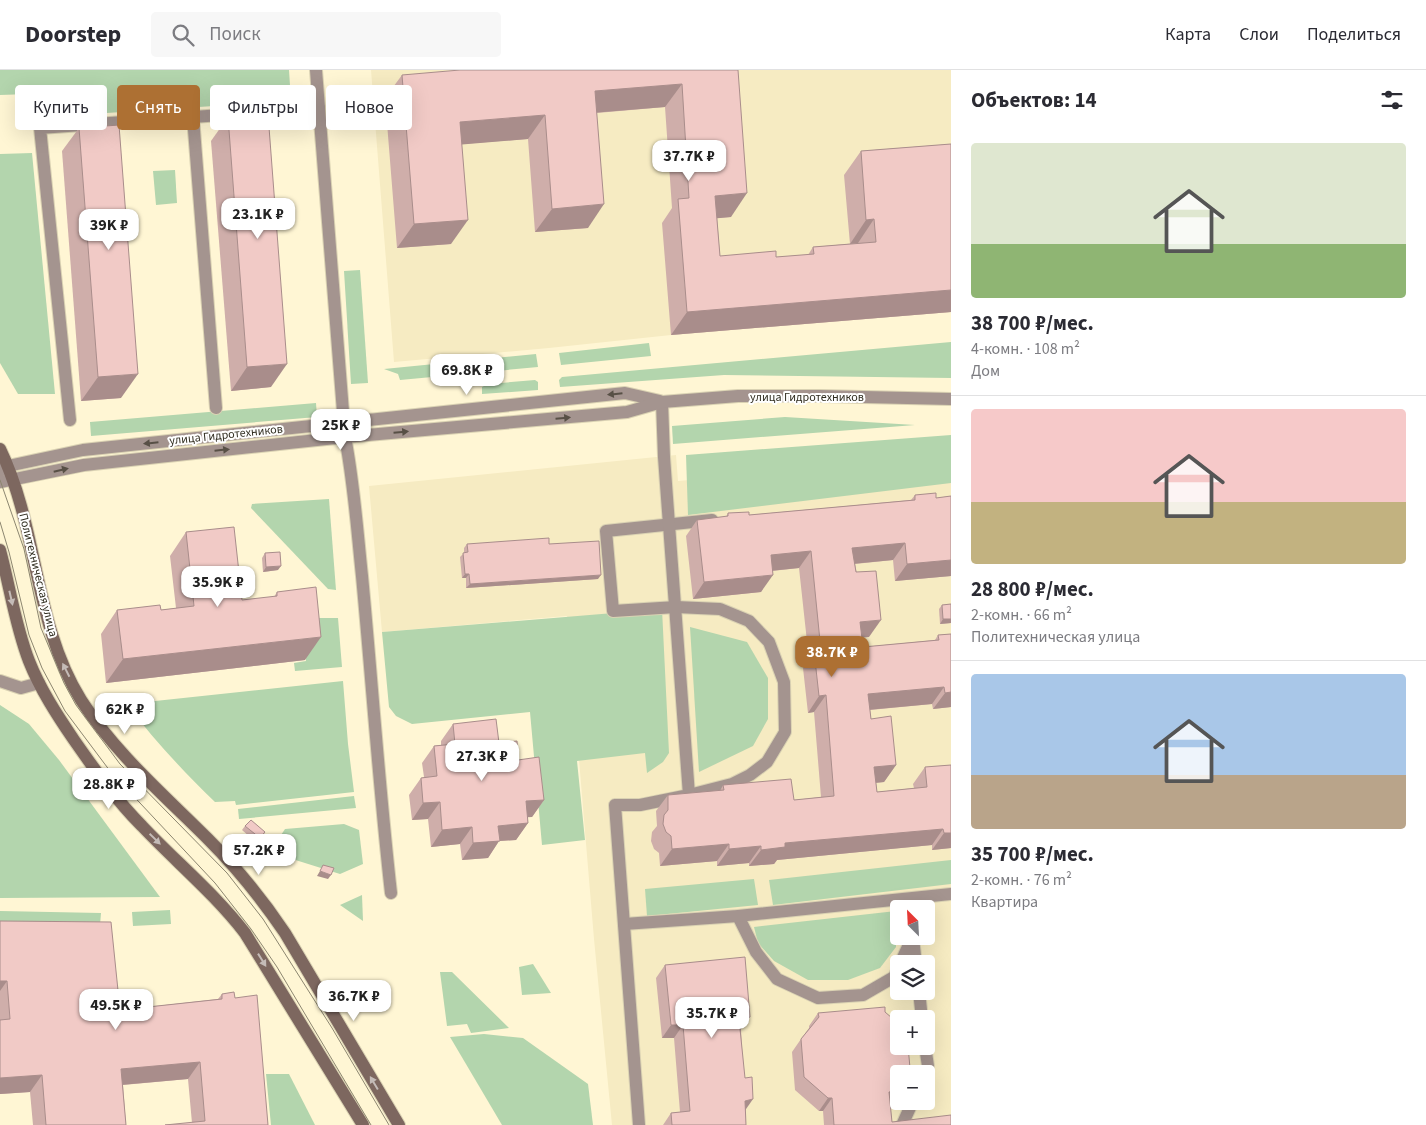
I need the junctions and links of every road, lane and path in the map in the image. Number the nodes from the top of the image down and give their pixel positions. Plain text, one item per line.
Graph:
1 (316, 70) edge
2 (320, 108) junction
3 (200, 117) edge
4 (117, 122) edge
5 (194, 130) edge
6 (951, 399) edge
7 (662, 402) junction
8 (216, 408) dead end
9 (70, 420) dead end
10 (344, 422) junction
11 (346, 437) junction
12 (0, 449) edge
13 (4, 469) edge
14 (14, 481) junction
15 (0, 482) edge
16 (727, 518) edge
17 (669, 524) junction
18 (0, 550) edge
19 (676, 606) junction
20 (0, 680) edge
21 (39, 683) junction
22 (690, 795) junction
23 (391, 893) dead end
24 (951, 894) edge
25 (923, 900) edge
26 (890, 904) edge
27 (738, 916) junction
28 (624, 924) junction
29 (890, 979) edge
30 (908, 1110) edge
31 (903, 1124) edge
32 (363, 1125) edge
33 (399, 1125) edge
34 (639, 1125) edge

1 - 2 street
2 - 3 street
2 - 10 street
4 - 9 street
5 - 8 street
6 - 7 street, улица Гидротехников
7 -> 10 street, улица Гидротехников
11 -> 7 street, улица Гидротехников
7 - 17 street
10 - 11 street
10 -> 13 street, улица Гидротехников
14 -> 11 street, улица Гидротехников
11 - 23 street
12 - 13 main road, Политехническая улица
13 - 14 main road, Политехническая улица
14 - 15 street, улица Гидротехников
33 -> 14 main road, Политехническая улица
16 - 17 street
17 - 19 street
17 - 19 street
18 -> 21 main road
19 - 22 street
19 - 22 street
20 - 21 street
21 -> 32 main road
22 - 28 street
24 - 25 street
26 - 27 street
27 - 28 street
27 - 29 street
28 - 34 street
30 - 31 street

